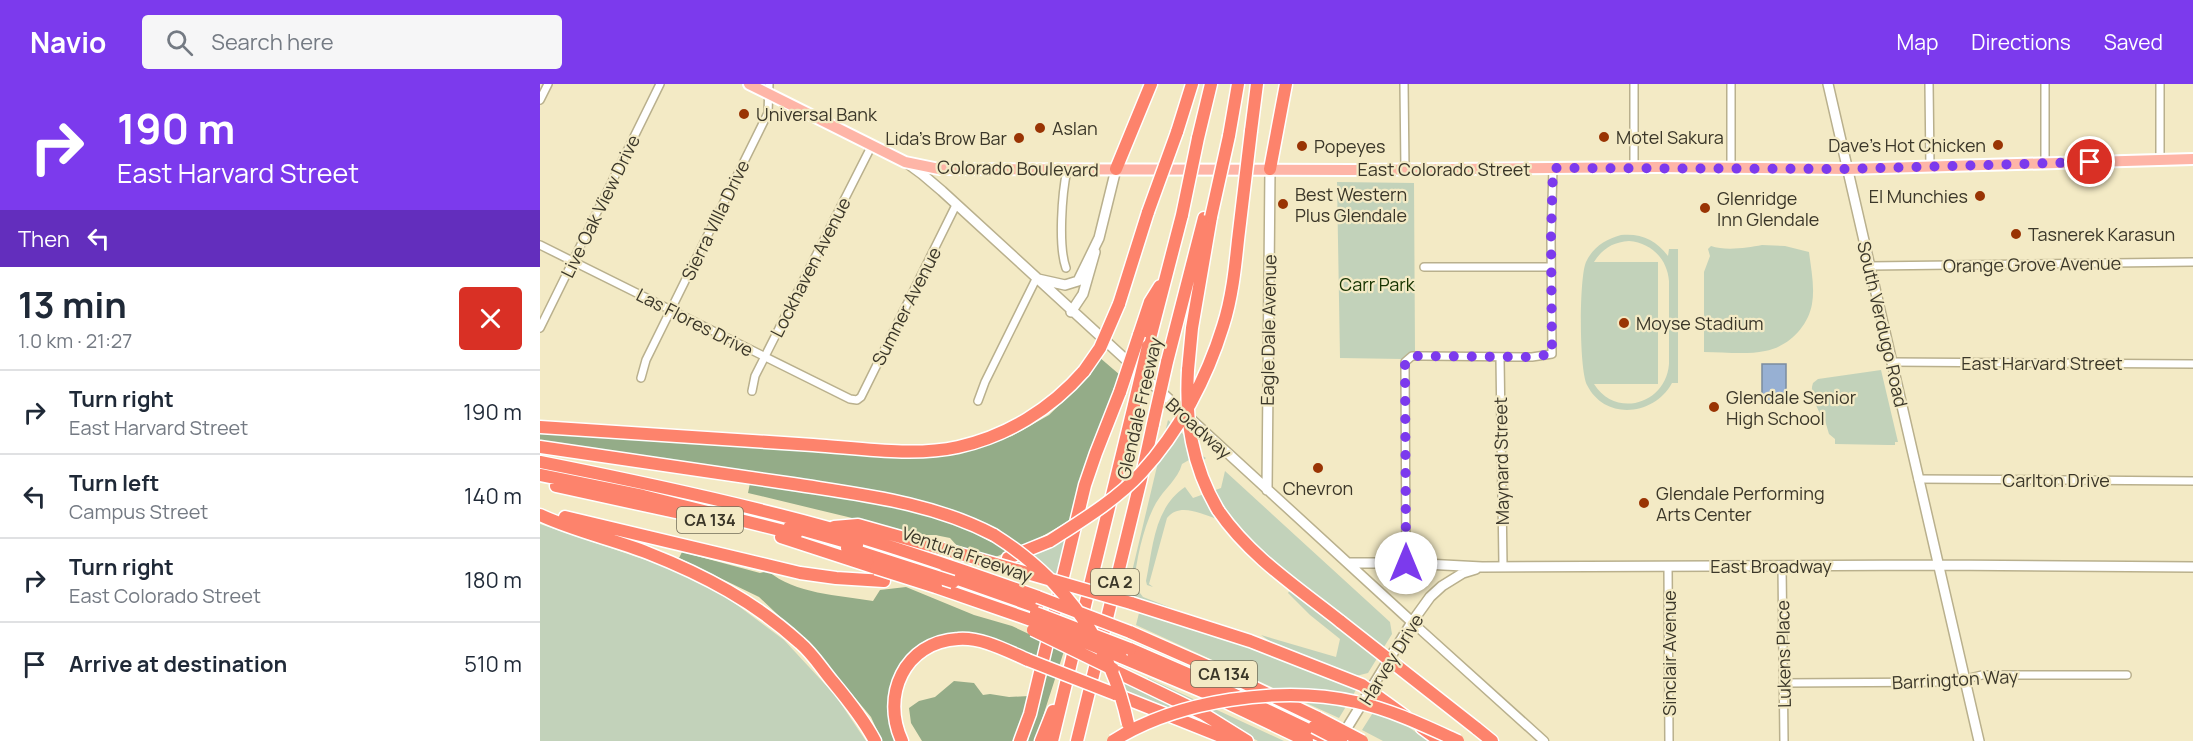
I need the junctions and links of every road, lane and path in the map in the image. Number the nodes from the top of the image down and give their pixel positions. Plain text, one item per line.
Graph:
1 (548, 84) edge
2 (660, 84) edge
3 (749, 84) edge
4 (1151, 84) edge
5 (1192, 84) edge
6 (1211, 84) edge
7 (1237, 84) edge
8 (1257, 84) edge
9 (1286, 84) edge
10 (1404, 84) edge
11 (1634, 84) edge
12 (1731, 84) edge
13 (1828, 84) edge
14 (1929, 84) edge
15 (2045, 84) edge
16 (2160, 84) edge
17 (769, 89) edge
18 (540, 100) edge
19 (872, 145) junction
20 (2193, 159) edge
21 (2160, 160) junction
22 (905, 162) junction
23 (2045, 164) junction
24 (1930, 166) junction
25 (1634, 167) junction
26 (1553, 168) junction
27 (1731, 168) junction
28 (1404, 169) junction
29 (1847, 169) junction
30 (1067, 170) junction
31 (1116, 170) junction
32 (1270, 170) junction
33 (956, 205) junction
34 (1208, 216) junction
35 (1099, 238) junction
36 (540, 244) edge
37 (573, 261) junction
38 (2193, 262) edge
39 (1870, 266) junction
40 (1424, 267) dead end
41 (1551, 267) junction
42 (1066, 268) dead end
43 (1166, 277) junction
44 (1036, 279) junction
45 (671, 310) junction
46 (1071, 312) junction
47 (540, 328) edge
48 (765, 357) junction
49 (1500, 357) junction
50 (1891, 362) junction
51 (2193, 364) edge
52 (641, 378) dead end
53 (752, 391) dead end
54 (850, 399) joint
55 (978, 401) dead end
56 (540, 427) edge
57 (540, 447) edge
58 (540, 462) edge
59 (540, 470) edge
60 (540, 476) edge
61 (1918, 479) junction
62 (2193, 481) edge
63 (540, 483) edge
64 (1268, 490) junction
65 (540, 513) edge
66 (828, 528) junction
67 (1008, 558) dead end
68 (877, 563) junction
69 (1349, 563) junction
70 (1406, 563) junction
71 (1503, 565) junction
72 (1938, 565) junction
73 (1668, 566) junction
74 (1782, 566) junction
75 (1482, 567) junction
76 (2193, 567) edge
77 (884, 581) dead end
78 (1036, 614) junction
79 (1412, 621) junction
80 (1127, 645) junction
81 (1071, 662) junction
82 (1094, 668) junction
83 (2127, 675) dead end
84 (1965, 679) junction
85 (1784, 683) junction
86 (1371, 691) junction
87 (1313, 729) edge
88 (876, 741) edge
89 (902, 741) edge
90 (1020, 741) edge
91 (1041, 741) edge
92 (1052, 741) edge
93 (1077, 741) edge
94 (1083, 741) edge
95 (1113, 741) edge
96 (1131, 741) edge
97 (1233, 741) edge
98 (1247, 741) edge
99 (1330, 741) edge
100 (1340, 741) edge
101 (1362, 741) edge
102 (1440, 741) edge
103 (1458, 741) edge
104 (1492, 741) edge
105 (1544, 741) edge
106 (1669, 741) edge
107 (1784, 741) edge
108 (1979, 741) edge

1 - 18 street
2 - 37 street, Live Oak View Drive
3 - 17 main road, Colorado Boulevard
4 - 31 highway
5 - 56 highway, bridge
6 - 43 highway, Glendale Freeway / CA 2, bridge
7 - 34 highway, bridge
8 - 67 highway, bridge
9 - 32 highway
10 - 28 street
11 - 25 street
12 - 27 street
13 - 29 main road, South Verdugo Road
14 - 24 street
15 - 23 street
16 - 21 street
17 - 19 main road, Colorado Boulevard
17 - 45 street, Sierra VIlla Drive
19 - 22 main road, Colorado Boulevard
19 - 48 street, Lockhaven Avenue
20 - 21 main road, East Colorado Street
21 - 23 main road, East Colorado Street
22 - 30 main road, Colorado Boulevard
22 - 33 main road, Broadway
23 - 24 main road, East Colorado Street
24 - 29 main road, East Colorado Street
25 - 26 main road, East Colorado Street
25 - 27 main road, East Colorado Street
26 - 28 main road, East Colorado Street
26 - 41 street
27 - 29 main road, East Colorado Street
28 - 32 main road, East Colorado Street
29 - 39 main road, South Verdugo Road
30 - 31 main road, Colorado Boulevard
30 - 42 street
31 - 32 main road, Colorado Boulevard
31 - 35 main road
32 - 64 main road, Eagle Dale Avenue
33 - 44 main road, Broadway
33 - 54 street, Sumner Avenue
34 - 82 highway, Glendale Freeway / CA 2, bridge
34 - 104 highway, bridge
35 - 44 main road
35 - 46 main road
36 - 37 street, Las Flores Drive
37 - 45 street, Las Flores Drive
37 - 47 street, Live Oak View Drive
38 - 39 street, Orange Grove Avenue
39 - 50 main road, South Verdugo Road
40 - 41 street
41 - 49 street
43 - 81 highway, Glendale Freeway / CA 2, bridge
43 - 90 highway, bridge
44 - 46 main road, Broadway
44 - 55 street
45 - 48 street, Las Flores Drive
45 - 52 street, Sierra VIlla Drive
46 - 64 main road, Broadway
48 - 53 street, Lockhaven Avenue
48 - 54 street, Las Flores Drive
49 - 70 street
49 - 71 street, Maynard Street
50 - 51 street, East Harvard Street
50 - 61 main road, South Verdugo Road
57 - 96 highway, bridge
58 - 66 highway, Ventura Freeway / CA 134
59 - 78 highway
60 - 68 highway
61 - 62 street, Carlton Drive
61 - 72 main road, South Verdugo Road
63 - 68 highway, CA 134
64 - 69 main road, Broadway
65 - 77 highway
65 - 88 highway
66 - 78 highway, Ventura Freeway / CA 134
66 - 86 highway, bridge
68 - 78 highway, bridge
68 - 78 highway, CA 134, bridge
69 - 70 main road, East Broadway
69 - 79 main road, Broadway
70 - 75 main road, East Broadway
71 - 73 main road, East Broadway
71 - 75 main road, East Broadway
72 - 74 main road, East Broadway
72 - 76 main road, East Broadway
72 - 84 main road, South Verdugo Road
73 - 74 main road, East Broadway
73 - 106 street, Sinclair Avenue
74 - 85 street, Lukens Place
75 - 79 main road, Harvey Drive
78 - 80 highway, Ventura Freeway / CA 134, bridge
78 - 80 highway, Ventura Freeway / CA 134, bridge
78 - 98 highway, bridge
79 - 86 main road, Harvey Drive
79 - 105 street
80 - 87 highway, Ventura Freeway / CA 134
80 - 87 highway, Ventura Freeway / CA 134
81 - 91 highway
81 - 92 highway, Glendale Freeway / CA 2
82 - 93 highway, Glendale Freeway / CA 2
82 - 94 highway
83 - 84 street, Barrington Way
84 - 85 street, Barrington Way
84 - 108 main road, South Verdugo Road
85 - 107 street, Lukens Place
86 - 100 main road, Harvey Drive
86 - 102 highway
87 - 99 highway
87 - 100 highway, bridge
87 - 101 highway, Ventura Freeway / CA 134, bridge
89 - 97 highway, bridge
95 - 103 highway, bridge

